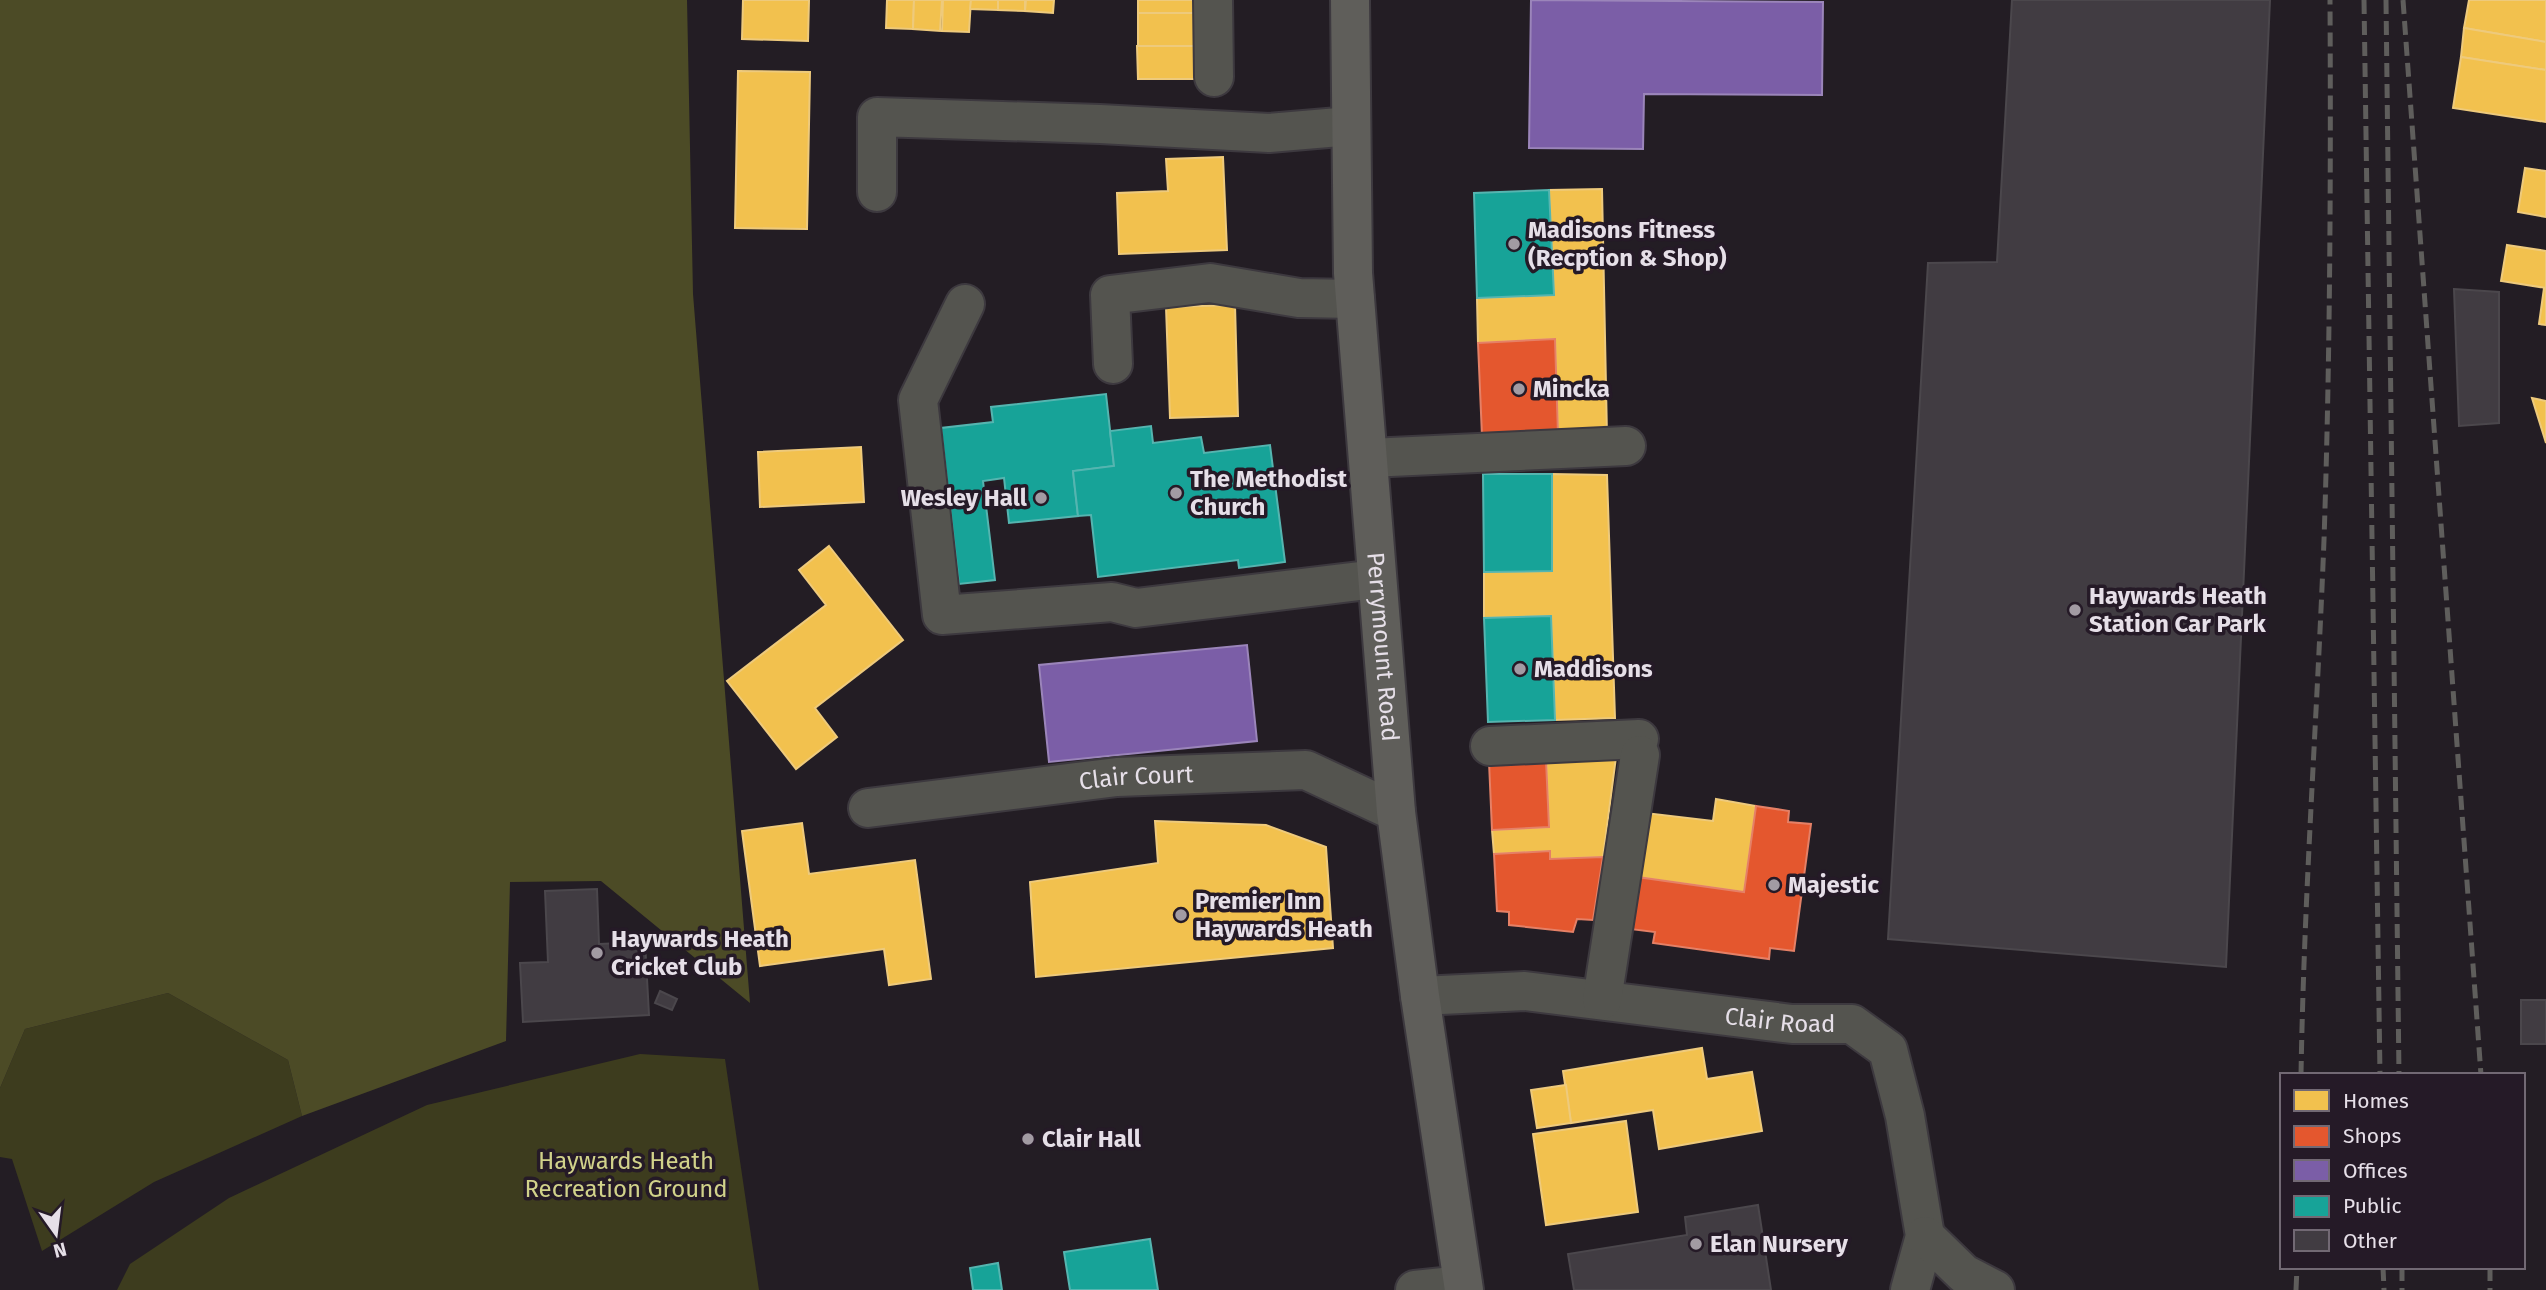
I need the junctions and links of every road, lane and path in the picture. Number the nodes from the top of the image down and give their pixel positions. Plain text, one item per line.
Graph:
1 (1213, 0) edge
2 (1350, 0) edge
3 (1214, 77) dead end
4 (1351, 126) junction
5 (877, 192) dead end
6 (1355, 299) junction
7 (965, 304) dead end
8 (1113, 364) dead end
9 (1626, 446) dead end
10 (1369, 458) junction
11 (1376, 579) junction
12 (1490, 747) dead end
13 (868, 808) dead end
14 (1396, 812) junction
15 (1420, 996) junction
16 (1602, 1000) junction
17 (1925, 1236) junction
18 (1463, 1288) edge
19 (1415, 1290) edge
20 (1910, 1290) edge
21 (1996, 1290) edge

1 - 3 street
2 - 4 main road, Perrymount Road
4 - 5 street
4 - 6 main road, Perrymount Road
6 - 8 street
6 - 10 main road, Perrymount Road
7 - 11 street
9 - 10 street
10 - 11 main road, Perrymount Road
11 - 14 main road, Perrymount Road
12 - 16 street
13 - 14 street, Clair Court
14 - 15 main road, Perrymount Road
15 - 16 street, Clair Road
15 - 18 main road, Perrymount Road
16 - 17 street, Clair Road
17 - 20 street, Clair Road
17 - 21 street
18 - 19 street

